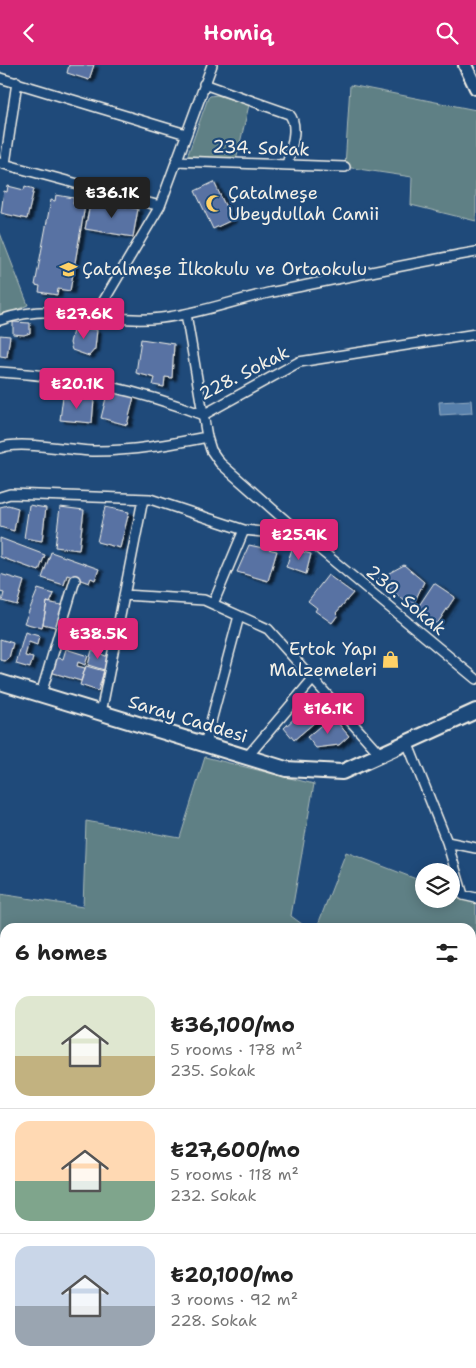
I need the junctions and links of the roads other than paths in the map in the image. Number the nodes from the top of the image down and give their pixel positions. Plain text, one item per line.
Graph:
1 (212, 65) edge
2 (465, 65) edge
3 (0, 78) edge
4 (17, 82) junction
5 (204, 84) junction
6 (476, 88) edge
7 (186, 135) junction
8 (176, 161) junction
9 (3, 163) edge
10 (287, 165) junction
11 (345, 167) dead end
12 (160, 206) junction
13 (476, 252) edge
14 (96, 314) junction
15 (186, 314) junction
16 (0, 320) edge
17 (476, 334) edge
18 (0, 372) edge
19 (203, 415) junction
20 (208, 437) junction
21 (0, 448) edge
22 (0, 497) edge
23 (143, 499) junction
24 (294, 528) junction
25 (244, 530) junction
26 (75, 580) dead end
27 (124, 595) junction
28 (213, 604) junction
29 (239, 616) junction
30 (313, 679) junction
31 (476, 679) edge
32 (0, 682) edge
33 (41, 694) junction
34 (476, 711) edge
35 (101, 713) junction
36 (407, 742) junction
37 (205, 744) junction
38 (380, 754) junction
39 (247, 757) junction
40 (447, 843) junction
41 (476, 848) edge
42 (476, 898) edge

1 - 5 street
2 - 6 main road
3 - 4 street
4 - 7 street
4 - 9 street
5 - 7 street
5 - 10 street
7 - 8 street
8 - 10 street, 234. Sokak
8 - 12 street
9 - 12 street
10 - 11 street, 234. Sokak
12 - 14 street
13 - 15 street
14 - 15 street
14 - 16 street
15 - 19 street, 230. Sokak
17 - 19 street, 228. Sokak
18 - 19 street, 228. Sokak
19 - 20 street, 230. Sokak
20 - 21 street
20 - 24 street, 230. Sokak
22 - 23 street
23 - 25 street
23 - 27 street
24 - 25 street
24 - 31 street, 230. Sokak
25 - 28 street
26 - 33 street
27 - 28 street
27 - 35 street
28 - 29 street
29 - 30 street
29 - 37 street
30 - 38 street
30 - 39 street
32 - 33 main road, Saray Caddesi
33 - 35 main road, Saray Caddesi
34 - 36 main road, Saray Caddesi
35 - 37 main road, Saray Caddesi
36 - 38 main road, Saray Caddesi
36 - 40 street
37 - 39 main road, Saray Caddesi
38 - 39 main road, Saray Caddesi
40 - 41 street
40 - 42 street

